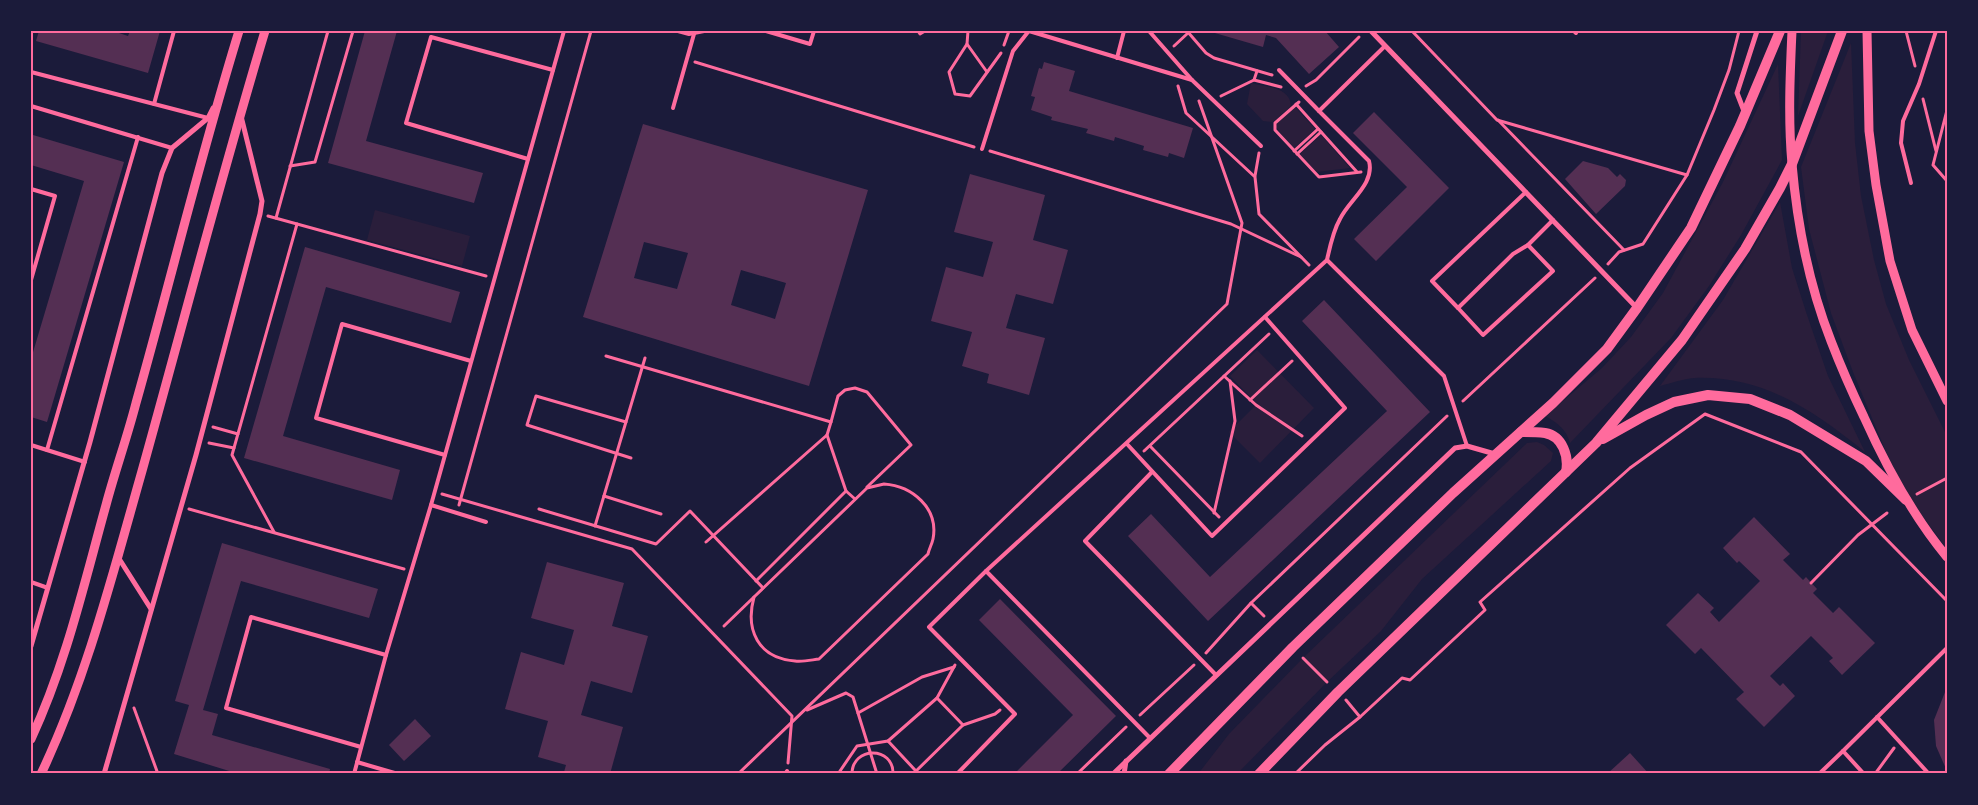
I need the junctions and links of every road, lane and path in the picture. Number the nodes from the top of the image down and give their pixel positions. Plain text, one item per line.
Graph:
1 (174, 31) edge
2 (239, 31) edge
3 (265, 31) edge
4 (328, 31) edge
5 (354, 31) edge
6 (564, 31) edge
7 (591, 31) edge
8 (678, 31) edge
9 (704, 31) edge
10 (766, 31) edge
11 (814, 31) edge
12 (918, 31) edge
13 (925, 31) edge
14 (968, 31) edge
15 (1009, 31) edge
16 (1124, 31) edge
17 (1149, 31) edge
18 (1371, 31) edge
19 (1412, 31) edge
20 (1739, 31) edge
21 (1757, 31) edge
22 (1780, 31) edge
23 (1792, 31) edge
24 (1842, 31) edge
25 (1867, 31) edge
26 (1936, 31) edge
27 (1028, 32) edge
28 (1187, 32) edge
29 (694, 34) junction
30 (1359, 37) dead end
31 (967, 44) junction
32 (1385, 46) junction
33 (1167, 52) junction
34 (1117, 58) junction
35 (687, 60) junction
36 (553, 70) junction
37 (1279, 70) dead end
38 (1257, 71) junction
39 (31, 72) edge
40 (987, 72) junction
41 (1175, 74) junction
42 (1288, 79) junction
43 (1192, 80) junction
44 (1254, 80) junction
45 (1298, 89) junction
46 (1305, 96) junction
47 (218, 99) junction
48 (1213, 100) junction
49 (154, 104) junction
50 (1296, 104) junction
51 (31, 106) edge
52 (672, 108) dead end
53 (1947, 110) edge
54 (1319, 111) junction
55 (240, 112) junction
56 (1745, 113) junction
57 (208, 118) junction
58 (1497, 120) junction
59 (1319, 130) junction
60 (138, 137) junction
61 (1212, 137) junction
62 (1261, 146) joint
63 (172, 148) junction
64 (982, 149) junction
65 (1295, 152) junction
66 (528, 159) junction
67 (1792, 164) junction
68 (290, 166) junction
69 (1371, 170) junction
70 (1357, 172) junction
71 (1687, 175) junction
72 (1255, 177) junction
73 (1947, 181) edge
74 (1366, 182) junction
75 (1911, 183) dead end
76 (31, 189) edge
77 (1526, 192) junction
78 (260, 214) junction
79 (276, 218) junction
80 (1553, 220) junction
81 (297, 224) junction
82 (1241, 229) junction
83 (1528, 245) junction
84 (1624, 250) junction
85 (1326, 260) junction
86 (1601, 271) junction
87 (495, 278) junction
88 (31, 280) edge
89 (1458, 308) junction
90 (1637, 308) junction
91 (1265, 317) junction
92 (1274, 328) junction
93 (1298, 355) junction
94 (606, 356) dead end
95 (645, 358) dead end
96 (471, 361) junction
97 (642, 366) junction
98 (1224, 376) junction
99 (1230, 381) junction
100 (1250, 400) junction
101 (1947, 401) edge
102 (1454, 409) junction
103 (626, 422) junction
104 (831, 422) junction
105 (213, 427) dead end
106 (1521, 432) junction
107 (238, 434) junction
108 (826, 435) junction
109 (1310, 442) junction
110 (1127, 444) junction
111 (1596, 444) junction
112 (31, 445) edge
113 (1150, 446) junction
114 (1467, 446) junction
115 (234, 448) junction
116 (47, 450) junction
117 (207, 450) dead end
118 (616, 453) junction
119 (445, 455) junction
120 (1496, 455) junction
121 (1138, 456) junction
122 (631, 458) dead end
123 (85, 462) junction
124 (1152, 472) junction
125 (1566, 472) junction
126 (1947, 478) edge
127 (867, 488) junction
128 (846, 490) junction
129 (435, 491) junction
130 (604, 496) junction
131 (461, 499) junction
132 (855, 499) junction
133 (1908, 499) junction
134 (192, 500) dead end
135 (431, 505) junction
136 (181, 506) junction
137 (190, 509) junction
138 (540, 509) dead end
139 (457, 513) junction
140 (1214, 513) junction
141 (1886, 513) dead end
142 (661, 514) dead end
143 (187, 518) dead end
144 (486, 522) dead end
145 (1225, 524) junction
146 (1871, 524) junction
147 (595, 526) junction
148 (274, 532) junction
149 (713, 535) junction
150 (706, 542) dead end
151 (118, 556) junction
152 (1947, 557) edge
153 (412, 571) junction
154 (986, 571) junction
155 (756, 581) junction
156 (31, 582) edge
157 (1811, 583) dead end
158 (49, 588) junction
159 (763, 588) junction
160 (754, 596) junction
161 (1947, 601) edge
162 (151, 609) junction
163 (724, 626) dead end
164 (31, 646) edge
165 (1947, 648) edge
166 (386, 655) junction
167 (1304, 658) dead end
168 (962, 660) junction
169 (1200, 660) junction
170 (954, 666) junction
171 (1216, 676) junction
172 (1327, 682) dead end
173 (936, 698) junction
174 (131, 700) dead end
175 (1346, 700) dead end
176 (1006, 704) junction
177 (804, 711) junction
178 (858, 713) junction
179 (792, 716) junction
180 (1360, 717) junction
181 (1877, 717) junction
182 (1133, 721) junction
183 (791, 723) junction
184 (963, 726) junction
185 (1150, 738) junction
186 (31, 739) edge
187 (888, 741) junction
188 (1899, 742) junction
189 (868, 744) junction
190 (361, 747) junction
191 (1843, 751) junction
192 (870, 752) junction
193 (1126, 761) junction
194 (357, 762) junction
195 (914, 772) edge
196 (787, 773) edge
197 (40, 774) edge
198 (104, 774) edge
199 (158, 774) edge
200 (354, 774) edge
201 (398, 774) edge
202 (738, 774) edge
203 (838, 774) edge
204 (852, 774) edge
205 (877, 774) edge
206 (893, 774) edge
207 (957, 774) edge
208 (1077, 774) edge
209 (1113, 774) edge
210 (1124, 774) edge
211 (1169, 774) edge
212 (1259, 774) edge
213 (1295, 774) edge
214 (1820, 774) edge
215 (1864, 774) edge
216 (1875, 774) edge
217 (1929, 774) edge

1 - 49 lane
2 - 47 street
3 - 55 street
4 - 68 path
5 - 68 path
6 - 36 lane
7 - 131 path
8 - 29 lane
9 - 29 lane
10 - 11 lane
12 - 13 path
14 - 31 path
15 - 40 path
16 - 34 lane
17 - 33 lane
18 - 32 street
19 - 58 path
20 - 71 path
21 - 56 street
22 - 56 main road
23 - 67 street
24 - 67 main road
25 - 101 street
26 - 75 lane
27 - 34 lane
27 - 64 lane
28 - 33 path
28 - 38 path
29 - 35 lane
30 - 45 path
31 - 40 path
31 - 40 path
32 - 54 lane
32 - 77 street
33 - 43 lane
34 - 41 lane
35 - 52 lane
35 - 64 path
36 - 66 lane
36 - 66 lane
37 - 42 lane
38 - 42 path
38 - 44 path
39 - 49 lane
41 - 43 lane
41 - 61 path
42 - 45 lane
43 - 48 lane
43 - 61 path
44 - 45 path
44 - 48 path
45 - 46 lane
46 - 50 path
46 - 54 lane
47 - 57 street
47 - 186 street
48 - 62 lane
49 - 57 lane
50 - 59 path
50 - 65 path
51 - 60 lane
53 - 73 path
54 - 69 lane
55 - 78 street
55 - 151 street
56 - 90 main road
57 - 63 street
58 - 71 path
58 - 84 path
59 - 65 path
59 - 70 path
60 - 63 lane
60 - 116 lane
61 - 72 path
61 - 82 path
62 - 72 path
63 - 123 street
64 - 82 path
65 - 70 path
66 - 87 lane
67 - 111 main road
67 - 133 street
68 - 79 path
69 - 70 path
69 - 74 lane
70 - 74 path
71 - 84 path
72 - 82 path
74 - 85 lane
76 - 88 lane
77 - 80 street
77 - 89 lane
78 - 79 path
78 - 136 street
79 - 81 path
80 - 83 lane
80 - 86 street
81 - 87 path
81 - 107 path
82 - 177 path
83 - 89 lane
83 - 89 lane
84 - 86 path
85 - 91 lane
85 - 102 lane
86 - 90 street
86 - 102 path
87 - 96 lane
90 - 106 main road
91 - 92 lane
91 - 110 lane
92 - 93 lane
92 - 98 path
93 - 100 path
93 - 109 lane
94 - 97 path
95 - 97 path
96 - 119 lane
96 - 119 lane
97 - 103 path
97 - 104 path
98 - 99 path
98 - 113 path
99 - 100 path
99 - 140 path
100 - 109 path
102 - 114 lane
102 - 169 path
103 - 118 path
103 - 118 path
104 - 108 path
104 - 127 path
105 - 107 path
106 - 120 main road
106 - 125 main road
107 - 115 path
108 - 128 path
108 - 149 path
109 - 145 lane
110 - 121 lane
110 - 154 lane
111 - 125 main road
111 - 133 main road
112 - 116 lane
113 - 121 path
113 - 140 path
114 - 120 street
114 - 171 street
115 - 117 path
115 - 148 path
116 - 123 lane
118 - 122 path
118 - 130 path
119 - 129 lane
120 - 211 main road
121 - 124 lane
123 - 158 street
124 - 145 lane
124 - 169 lane
125 - 212 main road
126 - 133 path
127 - 132 path
127 - 160 path
128 - 132 path
128 - 155 path
129 - 131 path
129 - 135 lane
130 - 142 path
130 - 147 path
131 - 139 path
131 - 179 path
132 - 159 path
133 - 152 street
134 - 137 path
135 - 139 lane
135 - 153 lane
136 - 137 path
136 - 162 street
137 - 143 path
137 - 148 path
138 - 147 path
139 - 144 lane
140 - 145 path
141 - 146 path
146 - 157 path
146 - 161 path
146 - 180 path
147 - 149 path
148 - 153 path
149 - 150 path
149 - 155 path
151 - 162 street
151 - 197 street
153 - 166 lane
154 - 168 lane
154 - 182 lane
155 - 159 path
156 - 158 lane
158 - 164 street
159 - 160 path
160 - 163 path
162 - 198 street
165 - 181 lane
166 - 190 lane
166 - 190 lane
167 - 172 path
168 - 170 path
168 - 176 lane
169 - 171 lane
169 - 182 path
170 - 173 path
170 - 178 path
171 - 185 street
173 - 184 path
173 - 187 path
174 - 199 path
175 - 180 path
176 - 184 path
176 - 207 lane
177 - 178 path
177 - 179 path
177 - 183 path
178 - 189 path
179 - 183 path
180 - 213 path
181 - 188 lane
181 - 191 lane
182 - 185 lane
182 - 208 path
183 - 196 path
183 - 202 path
184 - 195 path
185 - 193 street
187 - 189 path
187 - 195 path
188 - 216 path
188 - 217 lane
189 - 192 path
189 - 203 path
190 - 194 lane
191 - 214 lane
191 - 215 lane
192 - 204 path
192 - 205 path
192 - 206 path
193 - 209 street
193 - 210 street
194 - 200 lane
194 - 201 lane

